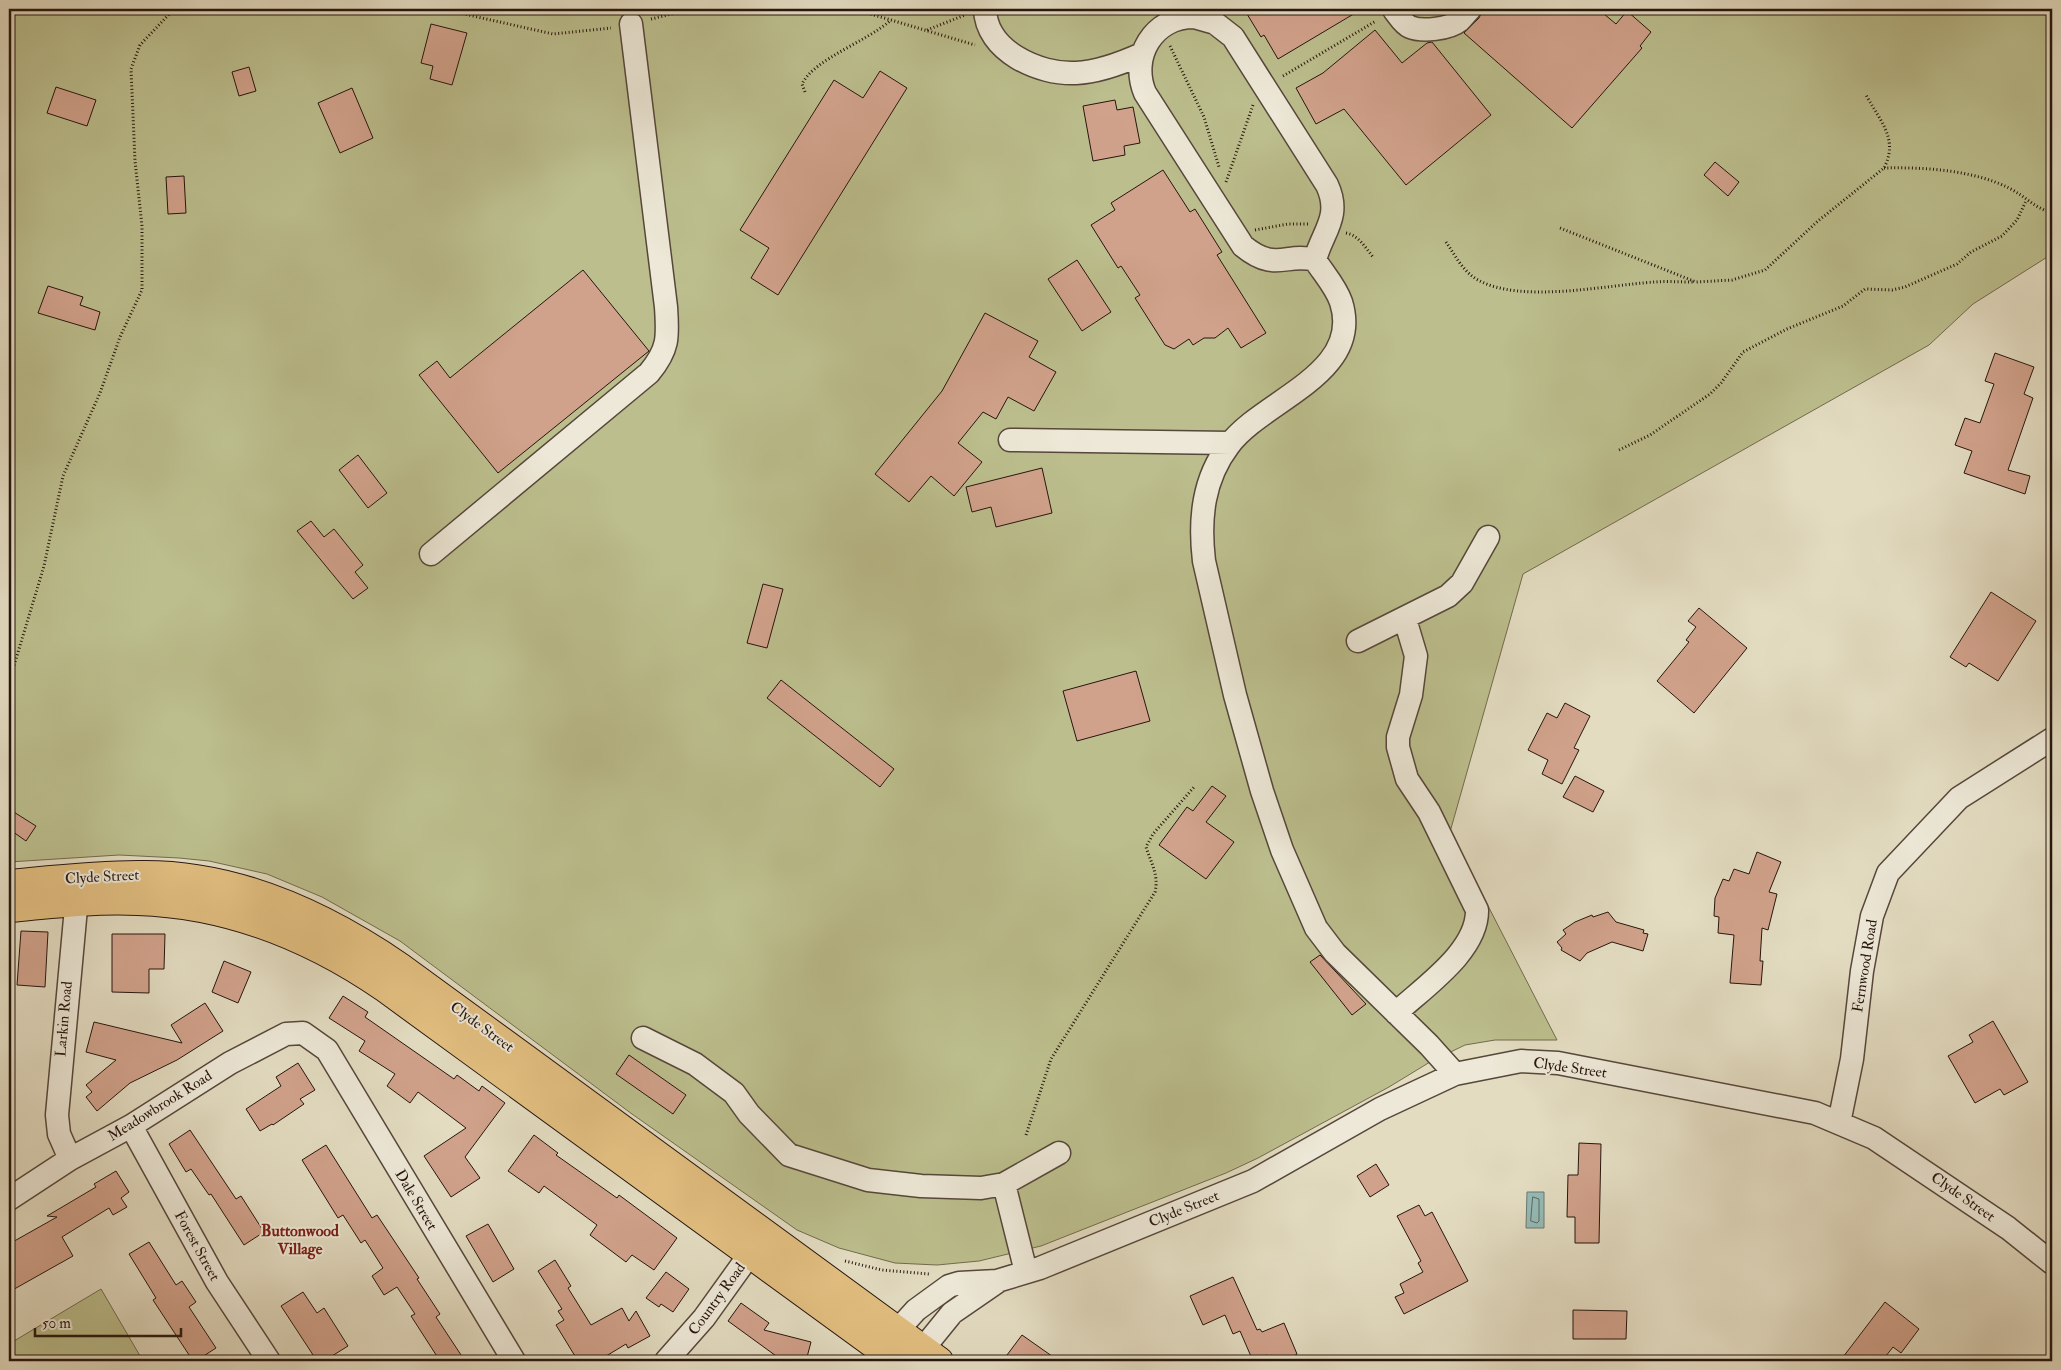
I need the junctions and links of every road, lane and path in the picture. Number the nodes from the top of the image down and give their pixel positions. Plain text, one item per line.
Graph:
1 (174, 9) edge
2 (442, 9) edge
3 (692, 9) edge
4 (854, 9) edge
5 (1392, 9) edge
6 (1470, 9) edge
7 (976, 11) edge
8 (1200, 13) edge
9 (892, 20) junction
10 (630, 24) junction
11 (1160, 28) junction
12 (927, 30) junction
13 (983, 48) dead end
14 (1142, 54) junction
15 (805, 92) dead end
16 (1866, 95) dead end
17 (1884, 168) junction
18 (1220, 172) dead end
19 (1222, 179) dead end
20 (1225, 187) dead end
21 (2026, 201) junction
22 (2052, 213) edge
23 (1560, 228) dead end
24 (1446, 242) dead end
25 (1315, 260) junction
26 (1696, 282) junction
27 (1010, 440) dead end
28 (1230, 443) junction
29 (1619, 450) dead end
30 (1488, 538) dead end
31 (431, 554) dead end
32 (1405, 619) junction
33 (1358, 641) dead end
34 (9, 682) edge
35 (2052, 739) edge
36 (1195, 786) dead end
37 (9, 884) edge
38 (77, 890) junction
39 (9, 908) edge
40 (1396, 1013) junction
41 (644, 1038) dead end
42 (316, 1041) joint
43 (1455, 1074) junction
44 (1839, 1123) junction
45 (131, 1126) junction
46 (1026, 1135) dead end
47 (1059, 1153) dead end
48 (70, 1159) junction
49 (1004, 1184) junction
50 (9, 1199) edge
51 (757, 1244) junction
52 (840, 1260) dead end
53 (2052, 1263) edge
54 (1026, 1272) junction
55 (932, 1274) dead end
56 (997, 1282) junction
57 (891, 1347) edge
58 (925, 1358) edge
59 (269, 1361) edge
60 (514, 1361) edge
61 (666, 1361) edge

1 - 34 path
2 - 10 path
3 - 10 path
4 - 9 path
5 - 6 street
7 - 12 path
7 - 14 street
8 - 11 street
8 - 25 street
9 - 12 path
9 - 15 path
10 - 31 street
11 - 14 street
11 - 18 path
12 - 13 path
14 - 25 street
16 - 17 path
17 - 21 path
17 - 26 path
19 - 20 path
21 - 22 path
21 - 29 path
23 - 26 path
24 - 26 path
25 - 28 street
27 - 28 street
28 - 40 street
30 - 32 street
32 - 33 street
32 - 40 street
35 - 44 street, Fernwood Road
36 - 46 path
37 - 38 main road, Clyde Street
38 - 39 main road, Clyde Street
38 - 48 street, Larkin Road
38 - 51 main road, Clyde Street
40 - 43 street
41 - 49 street
42 - 45 street, Meadowbrook Road
42 - 60 street, Dale Street
43 - 44 street, Clyde Street
43 - 54 street, Clyde Street
44 - 53 street, Clyde Street
45 - 48 street, Meadowbrook Road
45 - 59 street, Forest Street
47 - 49 street
48 - 50 street, Meadowbrook Road
49 - 54 street
51 - 57 main road, Clyde Street
51 - 61 street, Country Road
52 - 55 path
54 - 56 street, Clyde Street
56 - 57 street, Clyde Street
56 - 58 street, Clyde Street
57 - 58 main road, Clyde Street

